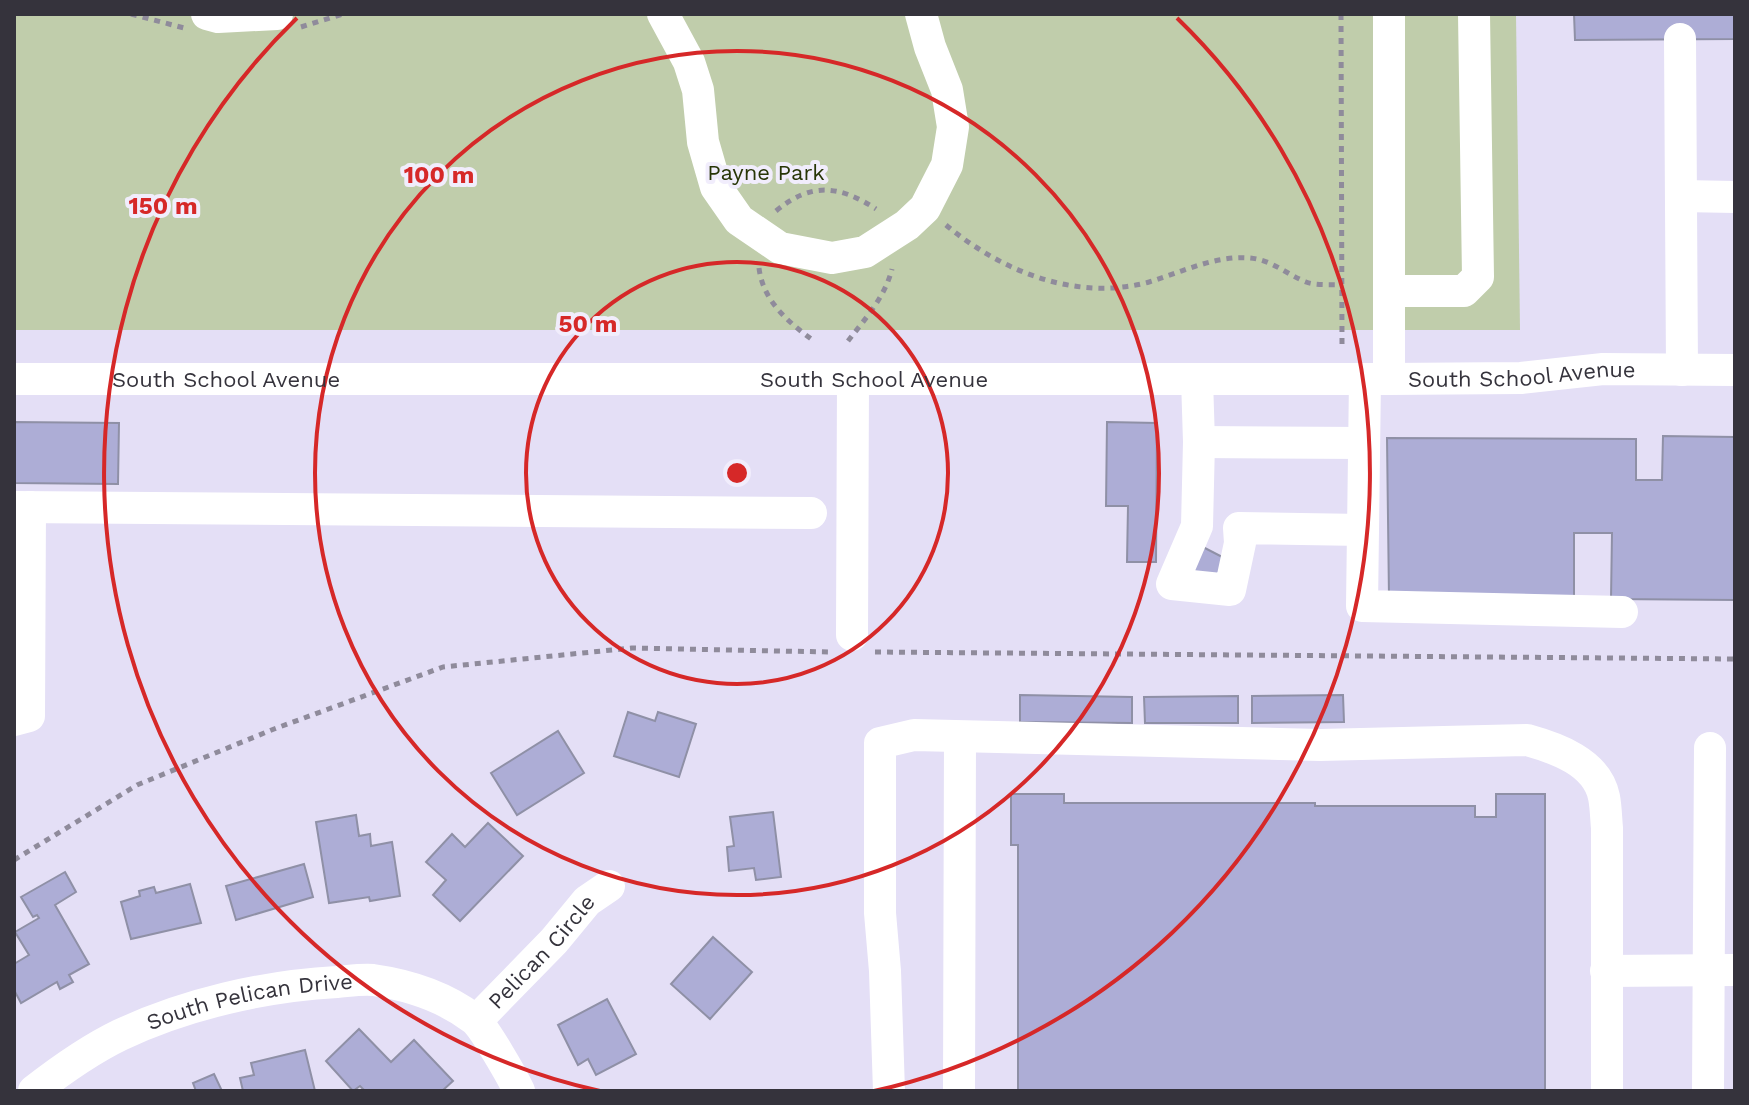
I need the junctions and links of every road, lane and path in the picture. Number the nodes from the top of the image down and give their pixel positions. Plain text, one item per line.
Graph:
1 (207, 14) edge
2 (277, 14) edge
3 (663, 14) edge
4 (921, 14) edge
5 (1341, 14) edge
6 (1389, 14) edge
7 (1474, 14) edge
8 (1680, 39) dead end
9 (1681, 196) junction
10 (1735, 197) edge
11 (925, 208) junction
12 (887, 217) dead end
13 (768, 218) dead end
14 (895, 257) dead end
15 (758, 259) dead end
16 (1342, 285) junction
17 (1389, 291) junction
18 (814, 341) dead end
19 (848, 341) dead end
20 (1342, 344) dead end
21 (1682, 370) junction
22 (1735, 370) edge
23 (14, 379) edge
24 (1197, 379) junction
25 (1377, 379) junction
26 (853, 380) junction
27 (1199, 442) junction
28 (1364, 443) junction
29 (22, 507) edge
30 (811, 513) dead end
31 (1197, 526) junction
32 (1239, 528) junction
33 (1363, 530) junction
34 (1622, 612) dead end
35 (850, 646) junction
36 (1735, 659) edge
37 (22, 718) edge
38 (960, 737) junction
39 (1710, 748) dead end
40 (14, 860) edge
41 (609, 886) dead end
42 (1722, 970) edge
43 (1606, 971) junction
44 (477, 1020) junction
45 (34, 1091) edge
46 (519, 1091) edge
47 (889, 1091) edge
48 (959, 1091) edge
49 (1607, 1091) edge
50 (1708, 1091) edge

1 - 2 street
3 - 11 street
4 - 11 street
5 - 16 path
6 - 17 street
7 - 17 street
8 - 9 street
9 - 10 street
9 - 21 street
11 - 16 path
12 - 13 path
14 - 19 path
15 - 18 path
16 - 20 path
17 - 25 street
21 - 22 street, South School Avenue
21 - 25 street, South School Avenue
23 - 26 street, South School Avenue
24 - 25 street, South School Avenue
24 - 26 street, South School Avenue
24 - 27 street
25 - 28 street
26 - 35 street
27 - 28 street
27 - 31 street
28 - 33 street
29 - 30 street
29 - 37 street
31 - 32 street
31 - 32 street
32 - 33 street
33 - 34 street
35 - 36 path
35 - 40 path
38 - 43 street
38 - 47 street
38 - 48 street
39 - 42 street
41 - 44 street, Pelican Circle
42 - 43 street
42 - 50 street
43 - 49 street
44 - 45 street, South Pelican Drive
44 - 46 street

